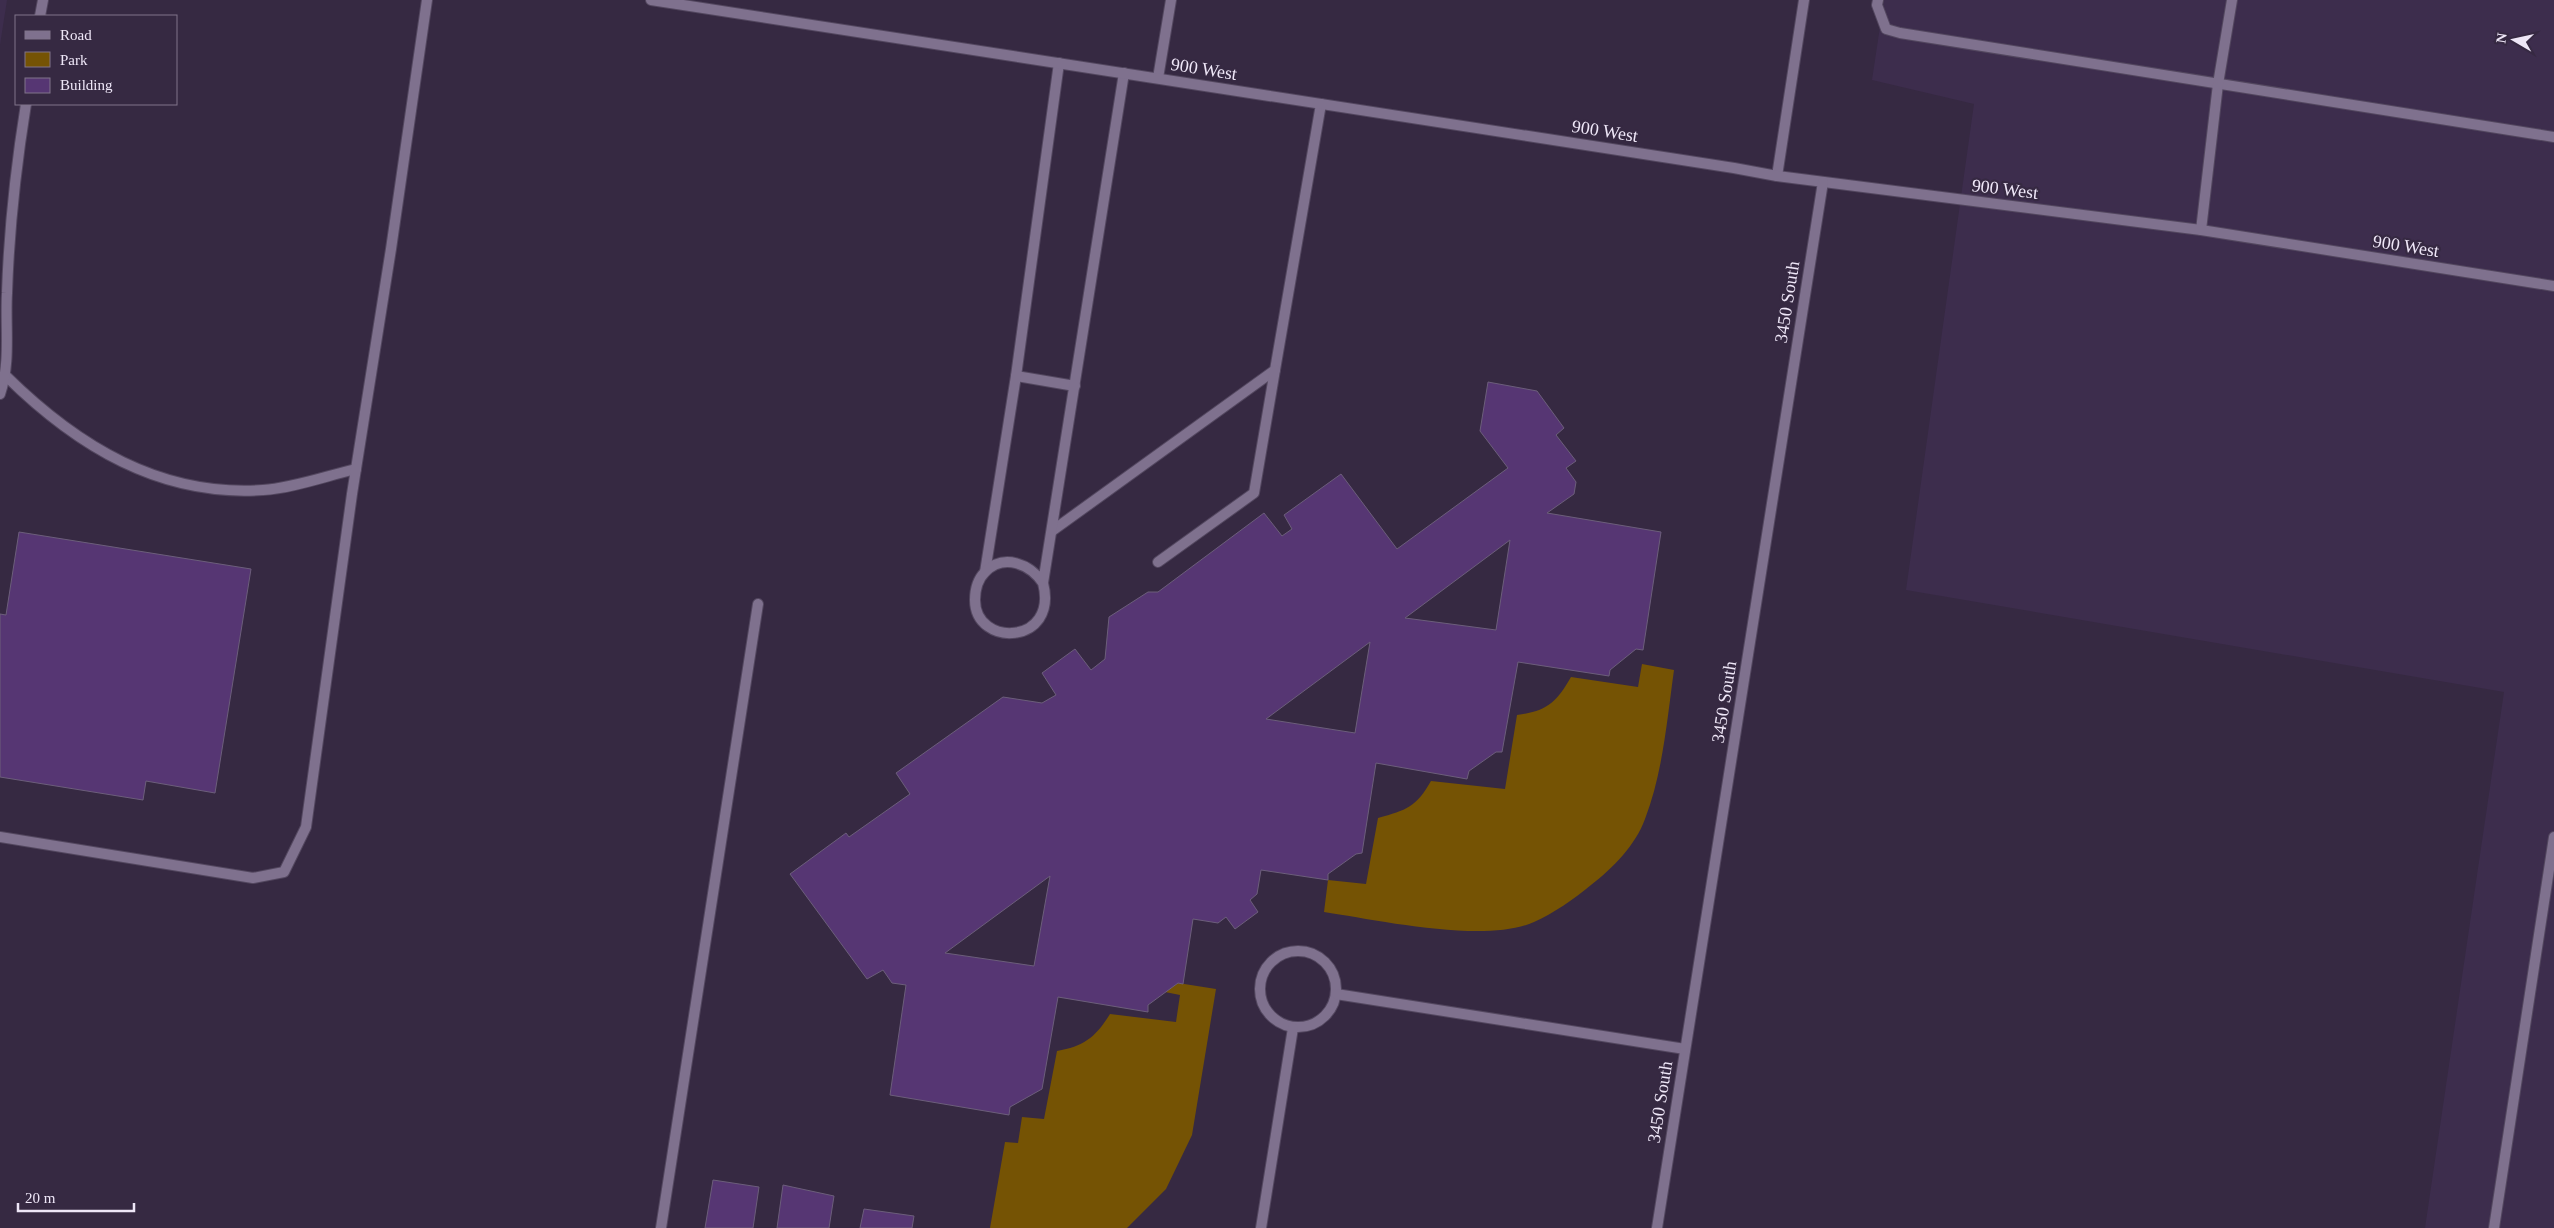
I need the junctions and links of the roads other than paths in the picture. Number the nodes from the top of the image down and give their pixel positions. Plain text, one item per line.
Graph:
1 (42, 0) edge
2 (428, 0) edge
3 (651, 0) edge
4 (1172, 0) edge
5 (1804, 0) edge
6 (1878, 0) edge
7 (2232, 0) edge
8 (40, 15) edge
9 (1059, 63) junction
10 (1124, 73) junction
11 (1158, 78) junction
12 (2218, 84) junction
13 (1321, 104) junction
14 (26, 105) edge
15 (2554, 137) edge
16 (1777, 176) junction
17 (1823, 182) junction
18 (2201, 230) junction
19 (2554, 286) edge
20 (1275, 370) junction
21 (6, 376) junction
22 (1016, 376) junction
23 (1074, 386) junction
24 (0, 394) edge
25 (356, 469) junction
26 (1052, 531) junction
27 (1158, 562) dead end
28 (985, 572) junction
29 (1043, 583) junction
30 (758, 604) dead end
31 (0, 837) edge
32 (2554, 837) edge
33 (1336, 994) junction
34 (1293, 1028) junction
35 (1685, 1049) junction
36 (661, 1228) edge
37 (1261, 1228) edge
38 (1657, 1228) edge
39 (2494, 1228) edge

1 - 8 street
2 - 25 street
3 - 9 street, 900 West
4 - 11 street
5 - 16 street
6 - 12 street
7 - 12 street
9 - 10 street, 900 West
9 - 22 street
10 - 11 street, 900 West
10 - 23 street
11 - 13 street, 900 West
12 - 15 street
12 - 18 street
13 - 16 street, 900 West
13 - 20 street
14 - 21 street
16 - 17 street, 900 West
17 - 18 street, 900 West
17 - 35 street, 3450 South
18 - 19 street, 900 West
20 - 26 street
20 - 27 street
21 - 24 street
21 - 25 street
22 - 23 street
22 - 28 street
23 - 26 street
25 - 31 street
26 - 29 street
28 - 29 street
28 - 29 street
30 - 36 street
32 - 39 street
33 - 34 street
33 - 34 street
33 - 35 street
34 - 37 street
35 - 38 street, 3450 South

